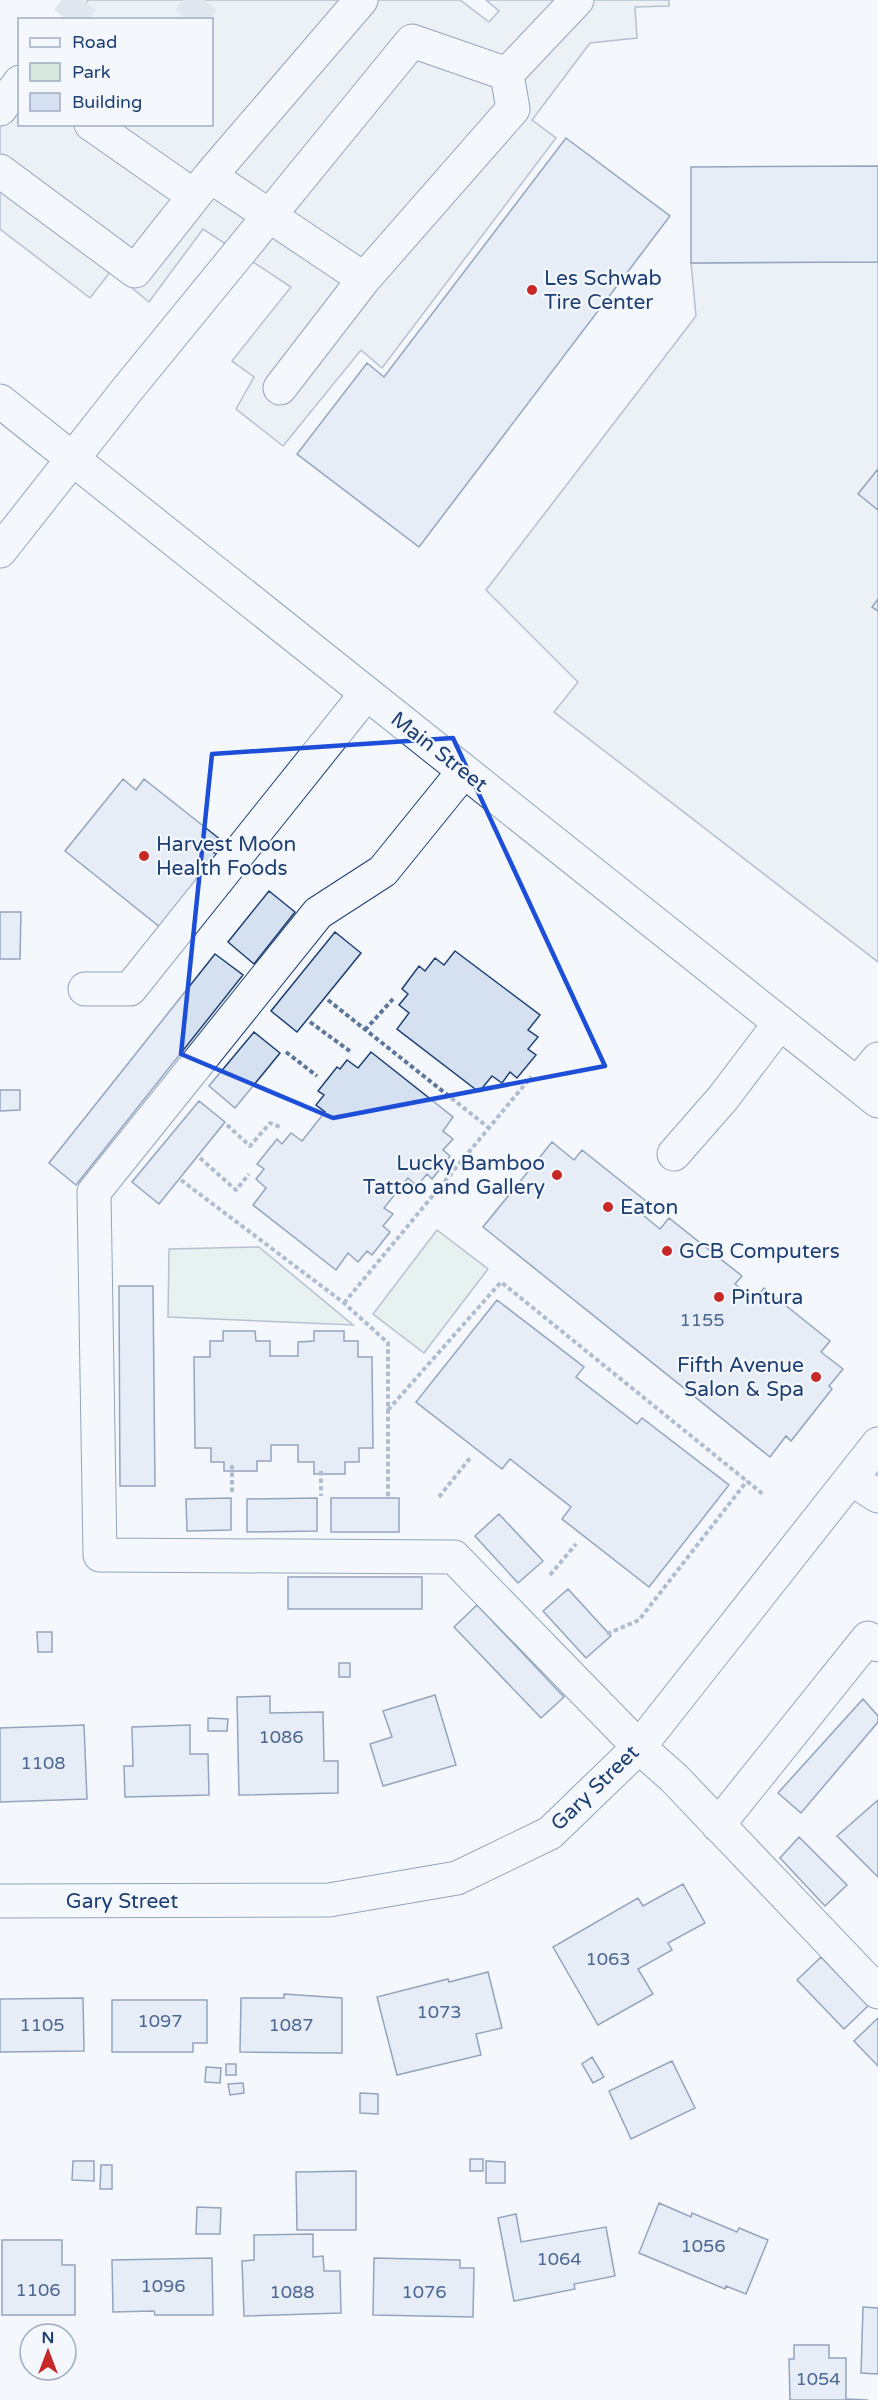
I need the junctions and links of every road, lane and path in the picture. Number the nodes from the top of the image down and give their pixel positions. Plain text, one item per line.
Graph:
1 (361, 0) edge
2 (578, 0) edge
3 (507, 74) junction
4 (99, 127) edge
5 (0, 171) edge
6 (202, 186) junction
7 (267, 216) junction
8 (364, 279) junction
9 (280, 388) dead end
10 (0, 401) edge
11 (72, 459) junction
12 (0, 551) edge
13 (366, 694) junction
14 (464, 771) junction
15 (85, 989) dead end
16 (393, 999) dead end
17 (328, 1000) dead end
18 (310, 1022) dead end
19 (780, 1023) junction
20 (365, 1030) junction
21 (286, 1052) dead end
22 (351, 1052) dead end
23 (878, 1059) edge
24 (317, 1076) dead end
25 (531, 1077) dead end
26 (867, 1092) edge
27 (227, 1125) dead end
28 (280, 1127) dead end
29 (489, 1128) junction
30 (674, 1154) dead end
31 (200, 1158) dead end
32 (249, 1174) dead end
33 (182, 1180) dead end
34 (344, 1303) junction
35 (388, 1410) junction
36 (878, 1444) edge
37 (470, 1458) dead end
38 (232, 1465) dead end
39 (321, 1471) dead end
40 (851, 1479) junction
41 (747, 1481) junction
42 (764, 1495) dead end
43 (232, 1496) dead end
44 (321, 1496) dead end
45 (878, 1496) edge
46 (388, 1497) dead end
47 (439, 1497) dead end
48 (576, 1544) dead end
49 (550, 1575) dead end
50 (607, 1634) dead end
51 (878, 1645) edge
52 (639, 1747) junction
53 (718, 1825) junction
54 (0, 1901) edge
55 (878, 1992) edge

1 - 6 main road
2 - 3 main road
3 - 7 main road
3 - 8 main road
4 - 6 main road
5 - 6 main road
6 - 7 main road
7 - 8 main road
7 - 11 main road
8 - 9 main road
10 - 11 main road, Main Street
11 - 12 main road
11 - 13 main road, Main Street
13 - 14 main road, Main Street
13 - 15 main road
14 - 19 main road, Main Street
14 - 52 main road
16 - 20 path
17 - 20 path
18 - 22 path
19 - 26 main road, Main Street
19 - 30 main road
20 - 29 path
21 - 24 path
23 - 26 main road
25 - 29 path
27 - 28 path
29 - 34 path
31 - 32 path
33 - 34 path
34 - 35 path
35 - 41 path
35 - 46 path
36 - 40 main road, Gary Street
37 - 47 path
38 - 43 path
39 - 44 path
40 - 45 main road
40 - 52 main road, Gary Street
41 - 42 path
41 - 50 path
48 - 49 path
51 - 53 main road
52 - 53 main road
52 - 54 main road, Gary Street
53 - 55 main road

